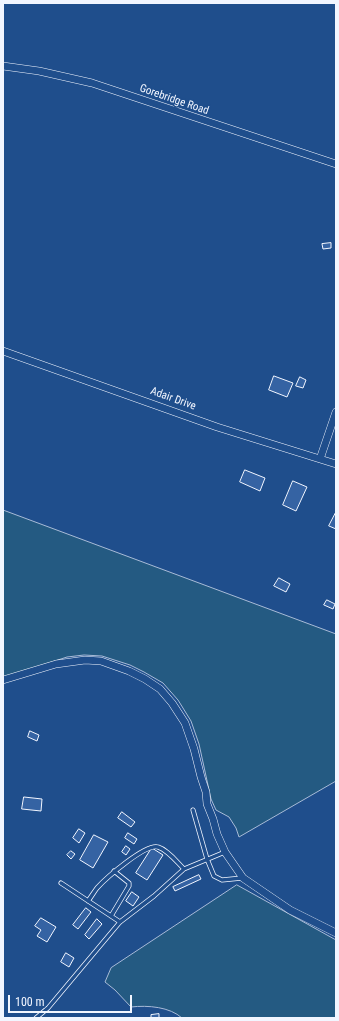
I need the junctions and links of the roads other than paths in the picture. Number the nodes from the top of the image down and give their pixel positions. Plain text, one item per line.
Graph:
1 (3, 66) edge
2 (336, 164) edge
3 (3, 351) edge
4 (336, 412) edge
5 (320, 459) junction
6 (336, 464) edge
7 (3, 680) edge
8 (193, 810) dead end
9 (225, 852) junction
10 (207, 860) junction
11 (184, 869) junction
12 (114, 871) junction
13 (243, 878) junction
14 (61, 883) dead end
15 (88, 901) junction
16 (111, 916) junction
17 (120, 922) junction
18 (336, 932) edge
19 (36, 1018) edge

1 - 2 street, Gorebridge Road
3 - 5 street, Adair Drive
4 - 5 street
5 - 6 street, Adair Drive
7 - 9 street
8 - 10 lane
9 - 10 lane
9 - 13 street
10 - 11 lane
10 - 13 lane
11 - 12 lane
11 - 17 lane
12 - 15 lane
12 - 16 lane
13 - 18 street
14 - 15 lane
15 - 16 lane
16 - 17 lane
17 - 19 lane

